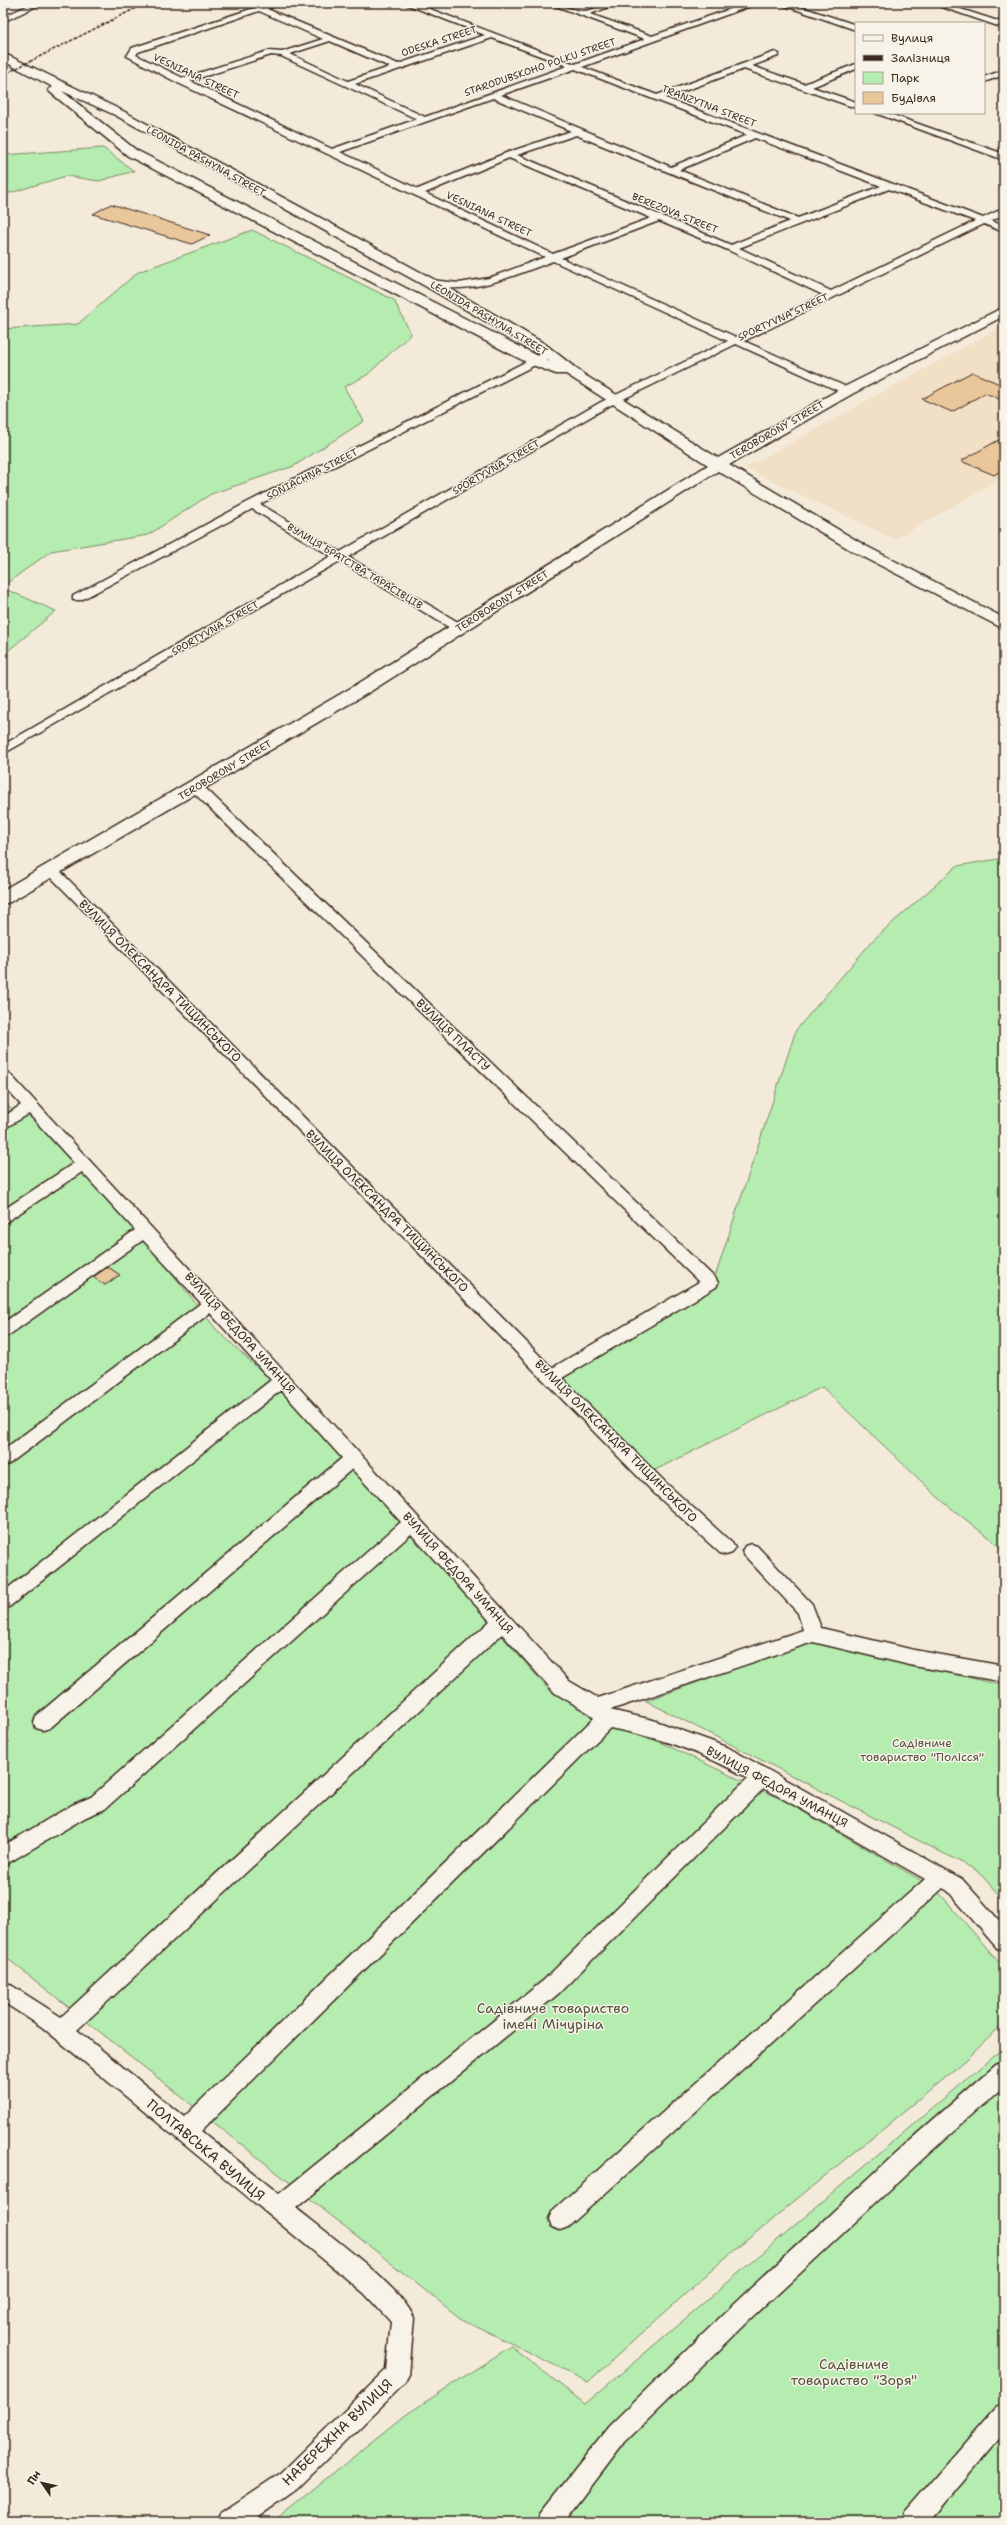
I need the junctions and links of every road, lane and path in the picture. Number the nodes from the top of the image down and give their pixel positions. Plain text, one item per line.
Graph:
1 (39, 3) edge
2 (277, 3) edge
3 (407, 3) edge
4 (552, 3) edge
5 (615, 3) edge
6 (755, 3) edge
7 (781, 3) edge
8 (934, 3) edge
9 (260, 9) junction
10 (583, 14) junction
11 (3, 20) edge
12 (1004, 26) edge
13 (855, 28) edge
14 (490, 36) junction
15 (330, 39) junction
16 (652, 39) junction
17 (283, 54) junction
18 (775, 54) dead end
19 (3, 56) edge
20 (744, 66) junction
21 (855, 66) edge
22 (574, 67) junction
23 (394, 68) junction
24 (985, 71) edge
25 (33, 73) junction
26 (1000, 74) edge
27 (985, 80) edge
28 (181, 81) junction
29 (348, 84) junction
30 (804, 87) junction
31 (492, 95) junction
32 (656, 98) junction
33 (855, 105) edge
34 (882, 114) edge
35 (903, 114) edge
36 (893, 118) junction
37 (423, 119) junction
38 (576, 132) junction
39 (754, 135) junction
40 (332, 152) junction
41 (509, 155) junction
42 (197, 157) junction
43 (1004, 157) edge
44 (160, 168) junction
45 (671, 170) junction
46 (888, 186) junction
47 (418, 193) junction
48 (290, 207) junction
49 (1004, 211) edge
50 (658, 218) junction
51 (256, 219) junction
52 (800, 222) junction
53 (985, 222) junction
54 (1004, 229) edge
55 (731, 248) junction
56 (554, 258) junction
57 (430, 283) junction
58 (831, 295) junction
59 (1004, 311) edge
60 (733, 341) junction
61 (549, 354) junction
62 (534, 361) junction
63 (578, 377) junction
64 (847, 391) junction
65 (615, 399) junction
66 (718, 465) junction
67 (252, 504) junction
68 (339, 557) junction
69 (77, 598) dead end
70 (1004, 624) edge
71 (459, 628) junction
72 (3, 750) edge
73 (196, 787) junction
74 (52, 871) junction
75 (3, 898) edge
76 (3, 1076) edge
77 (29, 1107) junction
78 (3, 1124) edge
79 (85, 1163) junction
80 (3, 1218) edge
81 (146, 1230) junction
82 (212, 1303) junction
83 (3, 1331) edge
84 (551, 1378) junction
85 (282, 1380) junction
86 (354, 1458) junction
87 (3, 1459) edge
88 (413, 1522) junction
89 (726, 1548) dead end
90 (751, 1551) dead end
91 (3, 1602) edge
92 (502, 1622) junction
93 (813, 1634) junction
94 (1004, 1674) edge
95 (601, 1713) junction
96 (43, 1722) dead end
97 (762, 1777) junction
98 (3, 1857) edge
99 (940, 1878) junction
100 (1004, 1941) edge
101 (3, 1990) edge
102 (61, 2031) junction
103 (1004, 2072) edge
104 (185, 2132) junction
105 (278, 2209) junction
106 (560, 2218) dead end
107 (403, 2318) joint
108 (1004, 2415) edge
109 (230, 2522) edge
110 (549, 2522) edge
111 (913, 2522) edge

1 - 11 street
2 - 9 street
3 - 14 street, TRANZYTNA STREET
4 - 10 street
5 - 10 street
6 - 16 street, STARODUBSKOHO POLKU STREET
7 - 13 street
8 - 12 street
9 - 15 street, ODESKA STREET
9 - 28 street, VESNIANA STREET
10 - 16 street
14 - 22 street, TRANZYTNA STREET
14 - 23 street, ODESKA STREET
15 - 17 street
15 - 23 street, ODESKA STREET
16 - 22 street, STARODUBSKOHO POLKU STREET
17 - 28 street
17 - 29 street
18 - 20 street
19 - 25 main road
20 - 30 street
20 - 32 street
21 - 30 street
22 - 31 street, STARODUBSKOHO POLKU STREET
22 - 32 street, TRANZYTNA STREET
23 - 29 street, ODESKA STREET
24 - 26 street
25 - 42 main road, LEONIDA PASHYNA STREET
25 - 44 main road, LEONIDA PASHYNA STREET
26 - 27 street
28 - 40 street, VESNIANA STREET
29 - 37 street
30 - 33 street
31 - 37 street, STARODUBSKOHO POLKU STREET
31 - 38 street
32 - 39 street, TRANZYTNA STREET
34 - 36 street
35 - 36 street
36 - 43 street
37 - 40 street, STARODUBSKOHO POLKU STREET
38 - 41 street
38 - 45 street
39 - 45 street
39 - 46 street, TRANZYTNA STREET
40 - 47 street, VESNIANA STREET
41 - 47 street
41 - 50 street, BEREZOVA STREET
42 - 44 main road
42 - 48 main road, LEONIDA PASHYNA STREET
44 - 51 main road, LEONIDA PASHYNA STREET
45 - 52 street
46 - 52 street
46 - 53 street, TRANZYTNA STREET
47 - 56 street, VESNIANA STREET
48 - 51 main road
48 - 57 main road, LEONIDA PASHYNA STREET
49 - 53 street, SPORTYVNA STREET
50 - 55 street, BEREZOVA STREET
50 - 56 street
51 - 62 main road, LEONIDA PASHYNA STREET
52 - 55 street
53 - 54 street, TRANZYTNA STREET
53 - 58 street, SPORTYVNA STREET
55 - 58 street, BEREZOVA STREET
56 - 57 street
56 - 60 street, VESNIANA STREET
57 - 61 main road, LEONIDA PASHYNA STREET
58 - 60 street, SPORTYVNA STREET
59 - 64 main road, TEROBORONY STREET
60 - 64 street, VESNIANA STREET
60 - 65 street, SPORTYVNA STREET
61 - 62 street, SONIACHNA STREET
61 - 63 main road, LEONIDA PASHYNA STREET
62 - 63 main road, LEONIDA PASHYNA STREET
62 - 67 street, SONIACHNA STREET
63 - 65 main road
64 - 66 main road, TEROBORONY STREET
65 - 66 main road
65 - 68 street, SPORTYVNA STREET
66 - 70 main road
66 - 71 main road, TEROBORONY STREET
67 - 68 street, ВУЛИЦЯ БРАТСТВА ТАРАСІВЦІВ
67 - 69 street, SONIACHNA STREET
68 - 71 street, ВУЛИЦЯ БРАТСТВА ТАРАСІВЦІВ
68 - 72 street, SPORTYVNA STREET
71 - 73 main road, TEROBORONY STREET
73 - 74 main road, TEROBORONY STREET
73 - 84 street, ВУЛИЦЯ ПЛАСТУ
74 - 75 main road, TEROBORONY STREET
74 - 84 street, ВУЛИЦЯ ОЛЕКСАНДРА ТИЩИНСЬКОГО
76 - 77 street, ВУЛИЦЯ ФЕДОРА УМАНЦЯ
77 - 78 street
77 - 79 street, ВУЛИЦЯ ФЕДОРА УМАНЦЯ
79 - 80 street
79 - 81 street, ВУЛИЦЯ ФЕДОРА УМАНЦЯ
81 - 82 street, ВУЛИЦЯ ФЕДОРА УМАНЦЯ
81 - 83 street
82 - 85 street, ВУЛИЦЯ ФЕДОРА УМАНЦЯ
82 - 87 street
84 - 89 street, ВУЛИЦЯ ОЛЕКСАНДРА ТИЩИНСЬКОГО
85 - 86 street, ВУЛИЦЯ ФЕДОРА УМАНЦЯ
85 - 91 street
86 - 88 street, ВУЛИЦЯ ФЕДОРА УМАНЦЯ
86 - 96 street
88 - 92 street, ВУЛИЦЯ ФЕДОРА УМАНЦЯ
88 - 98 street
90 - 93 street
92 - 95 street, ВУЛИЦЯ ФЕДОРА УМАНЦЯ
92 - 102 street
93 - 94 street
93 - 95 street
95 - 97 street, ВУЛИЦЯ ФЕДОРА УМАНЦЯ
95 - 104 street
97 - 99 street, ВУЛИЦЯ ФЕДОРА УМАНЦЯ
97 - 105 street
99 - 100 street, ВУЛИЦЯ ФЕДОРА УМАНЦЯ
99 - 106 street
101 - 102 street, ПОЛТАВСЬКА ВУЛИЦЯ
102 - 104 street, ПОЛТАВСЬКА ВУЛИЦЯ
103 - 110 street
104 - 105 street, ПОЛТАВСЬКА ВУЛИЦЯ
105 - 107 street, ПОЛТАВСЬКА ВУЛИЦЯ
107 - 109 street, НАБЕРЕЖНА ВУЛИЦЯ
108 - 111 street

